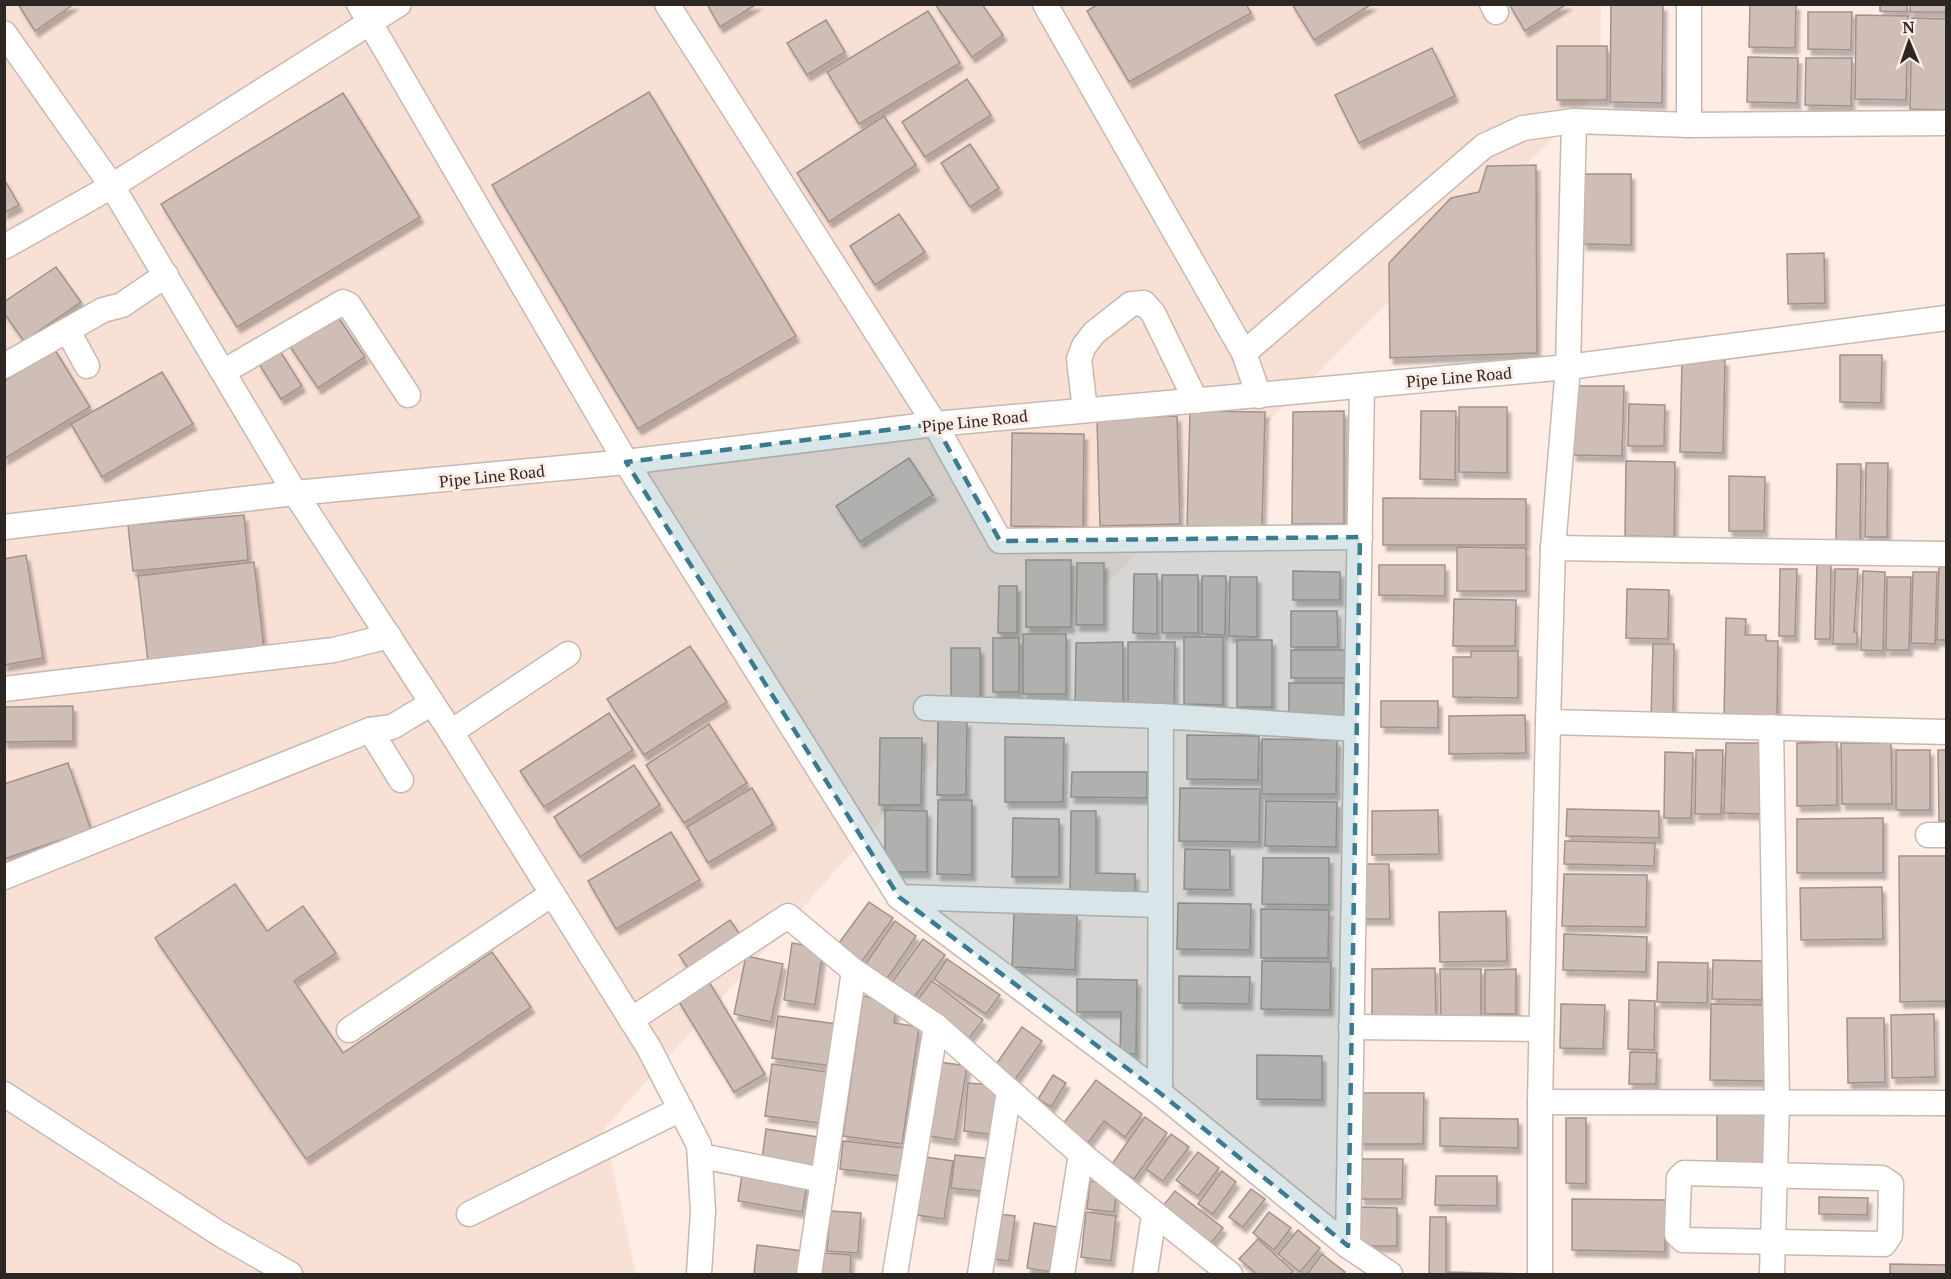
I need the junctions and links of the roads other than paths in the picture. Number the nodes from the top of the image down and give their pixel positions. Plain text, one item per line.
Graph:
1 (399, 4) edge
2 (667, 4) edge
3 (1045, 4) edge
4 (1689, 4) edge
5 (364, 13) edge
6 (4, 33) edge
7 (1574, 121) junction
8 (1947, 123) edge
9 (1689, 124) junction
10 (112, 186) junction
11 (4, 247) edge
12 (166, 275) junction
13 (1947, 318) edge
14 (68, 331) junction
15 (1244, 353) junction
16 (4, 366) edge
17 (87, 366) dead end
18 (1568, 367) junction
19 (223, 372) junction
20 (1362, 386) junction
21 (408, 395) dead end
22 (1259, 396) junction
23 (1196, 401) junction
24 (1085, 410) junction
25 (935, 424) junction
26 (626, 462) junction
27 (295, 493) junction
28 (4, 527) edge
29 (1360, 537) junction
30 (1553, 548) junction
31 (1947, 554) edge
32 (388, 636) junction
33 (568, 654) dead end
34 (4, 689) edge
35 (432, 703) junction
36 (926, 708) dead end
37 (1161, 716) junction
38 (1548, 722) junction
39 (1771, 727) junction
40 (1356, 729) junction
41 (370, 730) junction
42 (451, 732) junction
43 (1947, 732) edge
44 (400, 780) dead end
45 (4, 877) edge
46 (552, 894) junction
47 (899, 897) junction
48 (1159, 904) junction
49 (854, 971) junction
50 (631, 1020) junction
51 (936, 1026) junction
52 (1351, 1027) junction
53 (1541, 1029) junction
54 (349, 1030) dead end
55 (1009, 1091) junction
56 (1160, 1093) junction
57 (4, 1094) edge
58 (1540, 1102) junction
59 (1777, 1103) junction
60 (1947, 1103) edge
61 (681, 1109) junction
62 (1081, 1154) junction
63 (701, 1156) junction
64 (1775, 1177) junction
65 (823, 1180) junction
66 (469, 1214) dead end
67 (1154, 1215) junction
68 (1773, 1242) junction
69 (1348, 1246) junction
70 (1376, 1271) edge
71 (290, 1275) edge
72 (699, 1275) edge
73 (808, 1275) edge
74 (895, 1275) edge
75 (980, 1275) edge
76 (1062, 1275) edge
77 (1145, 1275) edge
78 (1230, 1275) edge
79 (1540, 1275) edge
80 (1772, 1275) edge

1 - 5 street
2 - 25 street
3 - 15 street
4 - 9 street
5 - 10 street
5 - 26 street
6 - 10 street
7 - 9 street
7 - 15 street
7 - 18 street
8 - 9 street
10 - 11 street
10 - 12 street
12 - 14 street
12 - 19 street
13 - 18 street, Pipe Line Road
14 - 16 street
14 - 17 street
15 - 22 street
18 - 20 street, Pipe Line Road
18 - 30 street
19 - 21 street
19 - 27 street
20 - 22 street, Pipe Line Road
20 - 29 street
22 - 23 street, Pipe Line Road
23 - 24 street, Pipe Line Road
23 - 24 street
24 - 25 street, Pipe Line Road
25 - 26 street, Pipe Line Road
25 - 29 street
26 - 27 street, Pipe Line Road
26 - 47 street
27 - 28 street, Pipe Line Road
27 - 32 street
29 - 40 street
30 - 31 street
30 - 38 street
32 - 34 street
32 - 35 street
33 - 42 street
35 - 41 street
35 - 42 street
36 - 37 street
37 - 40 street
37 - 48 street
38 - 39 street
38 - 53 street
39 - 43 street
39 - 59 street
40 - 52 street
41 - 44 street
41 - 45 street
42 - 46 street
46 - 50 street
46 - 54 street
47 - 48 street
47 - 56 street
48 - 56 street
49 - 50 street
49 - 51 street
49 - 65 street
50 - 61 street
51 - 55 street
51 - 74 street
52 - 53 street
52 - 69 street
53 - 58 street
55 - 62 street
55 - 75 street
56 - 69 street
57 - 71 street
58 - 59 street
58 - 79 street
59 - 60 street
59 - 64 street
61 - 63 street
61 - 66 street
62 - 67 street
62 - 76 street
63 - 65 street
63 - 72 street
64 - 68 street
64 - 68 street
64 - 68 street
65 - 73 street
67 - 77 street
67 - 78 street
68 - 80 street
69 - 70 street

